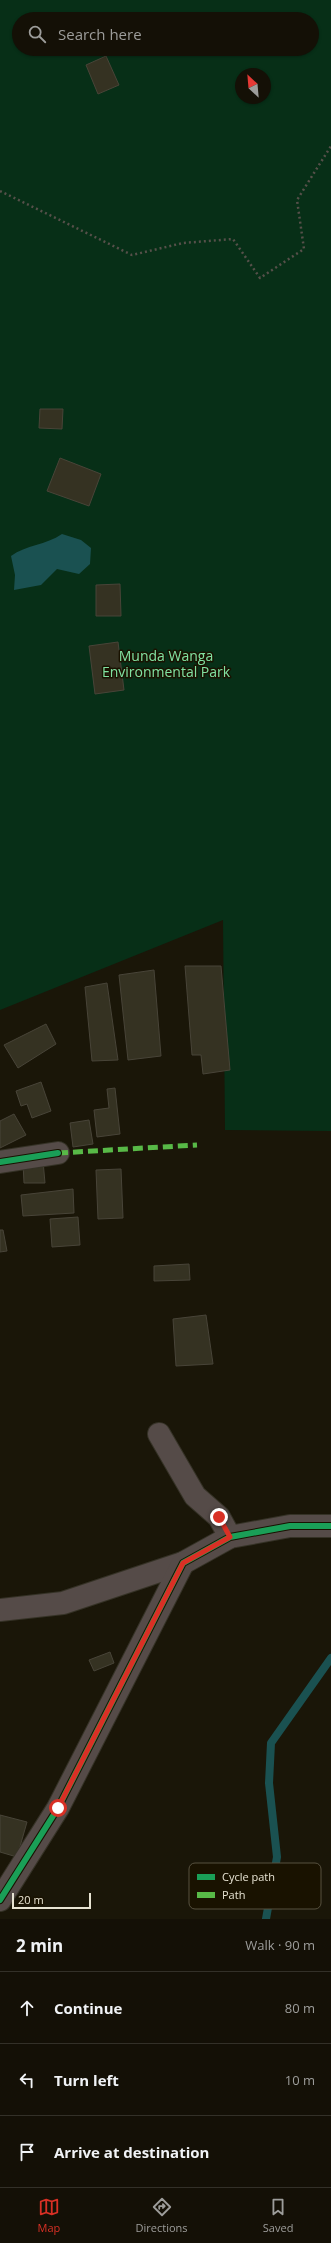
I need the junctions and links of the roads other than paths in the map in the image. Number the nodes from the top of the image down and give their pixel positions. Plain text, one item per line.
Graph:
1 (58, 1153) dead end
2 (0, 1162) edge
3 (159, 1434) dead end
4 (331, 1526) edge
5 (230, 1537) junction
6 (183, 1563) junction
7 (0, 1610) edge
8 (0, 1900) edge

1 - 2 street
3 - 5 street
4 - 5 street
5 - 6 street
6 - 7 street
6 - 8 street

